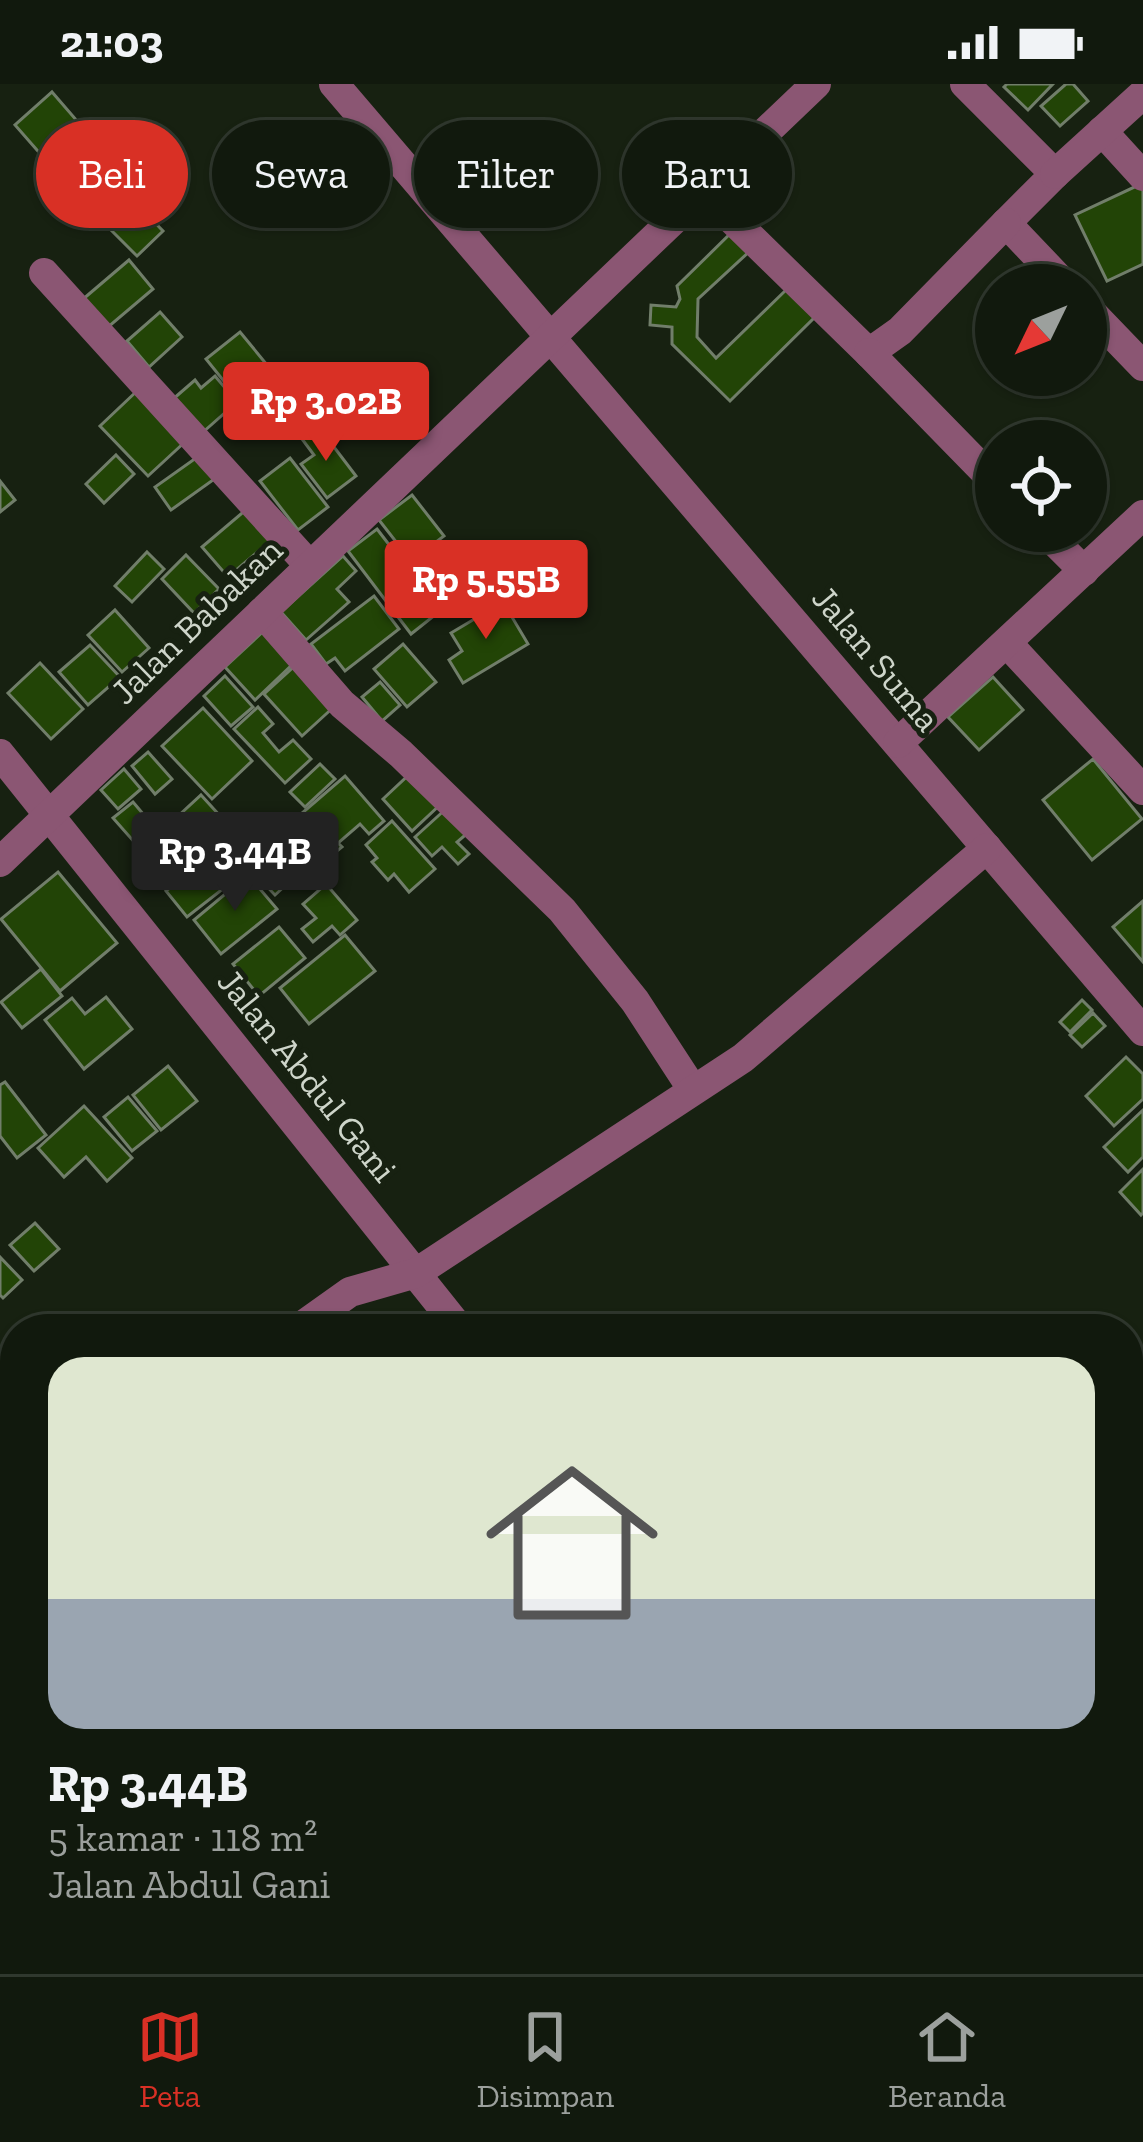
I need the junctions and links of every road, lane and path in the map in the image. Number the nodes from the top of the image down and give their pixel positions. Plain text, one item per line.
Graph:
1 (334, 84) edge
2 (816, 84) edge
3 (965, 84) edge
4 (1143, 94) edge
5 (778, 120) edge
6 (1102, 131) junction
7 (1054, 174) junction
8 (1143, 176) edge
9 (1006, 223) junction
10 (664, 228) edge
11 (741, 228) edge
12 (1045, 264) edge
13 (44, 273) dead end
14 (1107, 329) edge
15 (551, 337) junction
16 (869, 353) junction
17 (1143, 366) edge
18 (975, 462) edge
19 (1132, 525) edge
20 (1064, 552) edge
21 (1143, 560) edge
22 (310, 566) junction
23 (1084, 572) junction
24 (262, 612) junction
25 (1008, 644) junction
26 (898, 743) junction
27 (0, 754) edge
28 (1143, 790) edge
29 (50, 814) junction
30 (987, 848) junction
31 (0, 862) edge
32 (1143, 1030) edge
33 (693, 1090) junction
34 (416, 1273) junction
35 (319, 1314) edge
36 (448, 1314) edge

1 - 15 street, Jalan Suma
2 - 5 street, Jalan Babakan
3 - 7 street
4 - 6 street
6 - 7 street
6 - 8 street
7 - 9 street
9 - 12 street
9 - 16 street
10 - 15 street, Jalan Babakan
11 - 16 street
13 - 22 street
14 - 17 street
15 - 22 street, Jalan Babakan
15 - 26 street, Jalan Suma
16 - 18 street
19 - 21 street
19 - 23 street
20 - 23 street
22 - 24 street, Jalan Babakan
23 - 25 street
24 - 29 street, Jalan Babakan
24 - 33 street
25 - 26 street
25 - 28 street
26 - 30 street, Jalan Suma
27 - 29 street, Jalan Abdul Gani
29 - 31 street, Jalan Babakan
29 - 34 street, Jalan Abdul Gani
30 - 32 street, Jalan Suma
30 - 33 street
33 - 34 street
34 - 35 street
34 - 36 street, Jalan Abdul Gani

